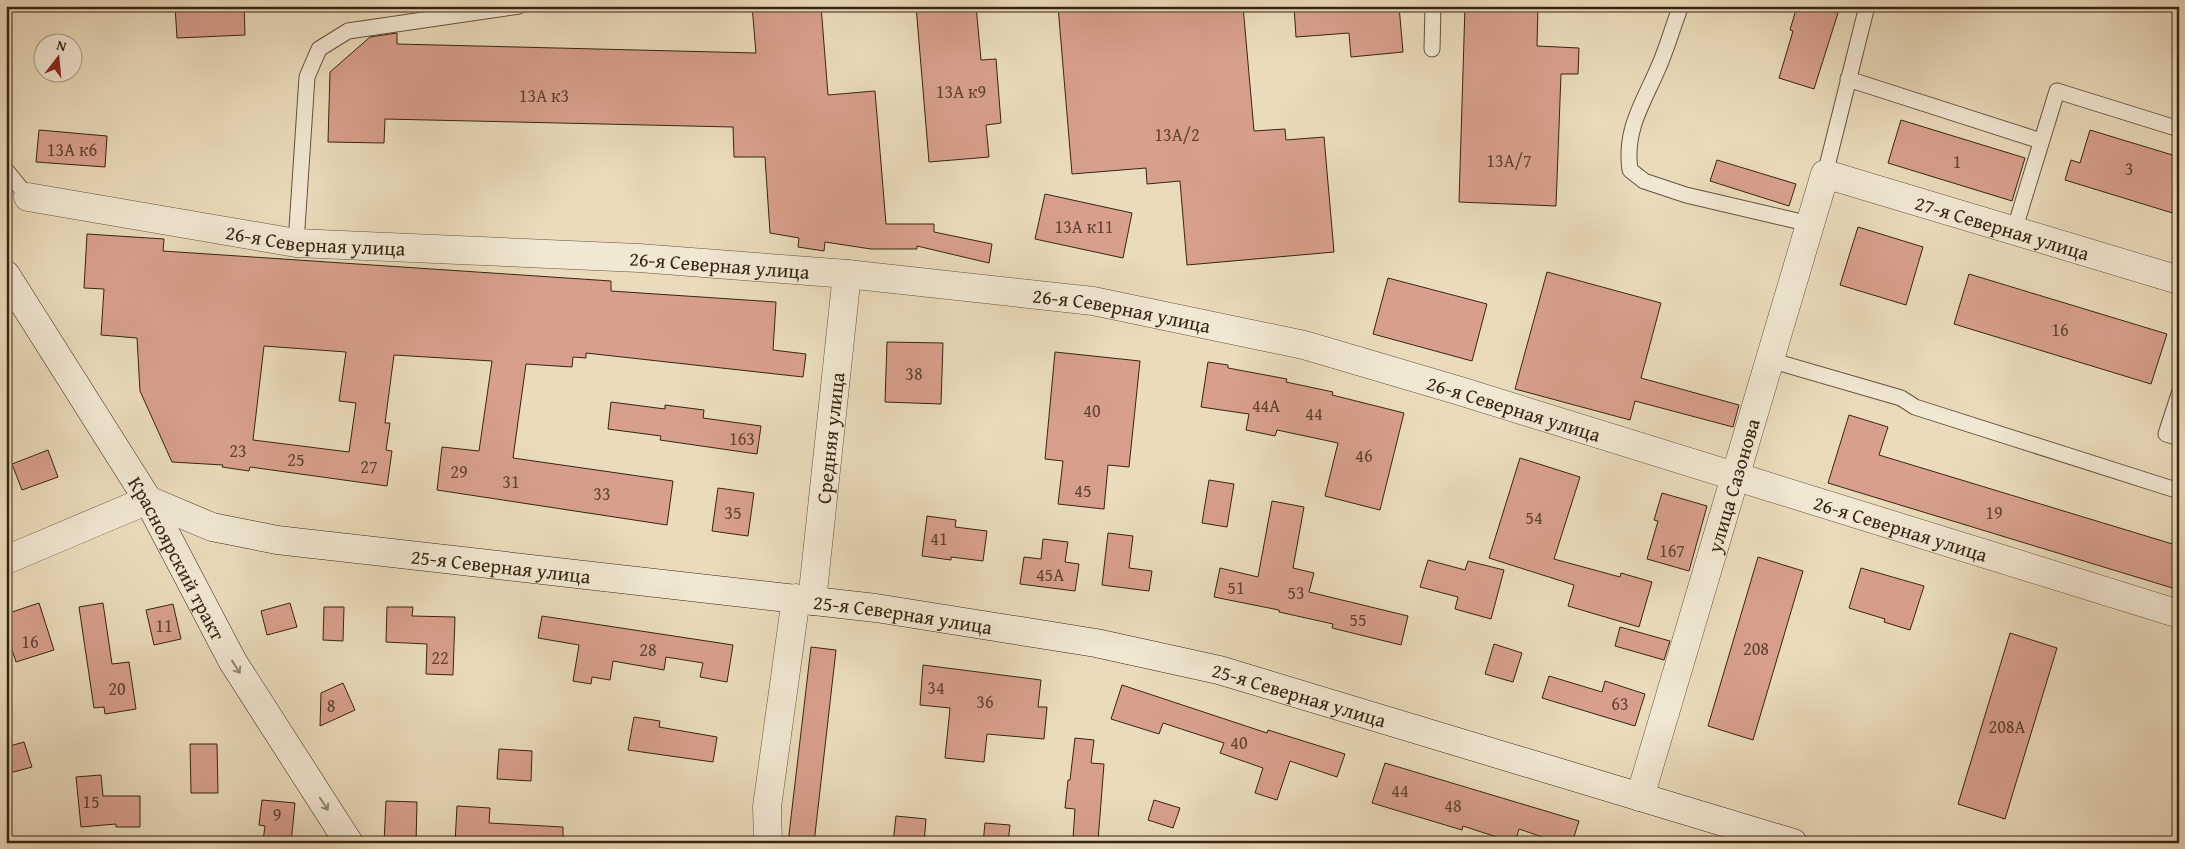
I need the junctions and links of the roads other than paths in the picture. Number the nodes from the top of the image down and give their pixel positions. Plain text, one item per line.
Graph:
1 (519, 6) edge
2 (1433, 6) edge
3 (1679, 6) edge
4 (1867, 6) edge
5 (1432, 49) dead end
6 (1848, 79) junction
7 (2179, 129) edge
8 (2042, 141) junction
9 (6, 170) edge
10 (1825, 174) junction
11 (28, 198) joint
12 (1810, 224) junction
13 (2014, 231) junction
14 (296, 243) junction
15 (847, 274) junction
16 (6, 275) edge
17 (2179, 280) edge
18 (1770, 360) junction
19 (2179, 394) edge
20 (2179, 438) edge
21 (1735, 477) junction
22 (2179, 491) edge
23 (148, 500) junction
24 (6, 560) edge
25 (804, 600) junction
26 (2179, 614) edge
27 (1640, 797) junction
28 (349, 843) edge
29 (768, 843) edge
30 (1793, 843) edge

1 - 14 lane
2 - 5 lane
3 - 12 lane
4 - 6 lane
6 - 8 lane
6 - 10 lane
7 - 8 lane
8 - 13 lane
9 - 11 lane
10 - 12 street, улица Сазонова
10 - 13 street, 27-я Северная улица
11 - 14 street, 26-я Северная улица
12 - 18 street, улица Сазонова
13 - 17 street, 27-я Северная улица
14 - 15 street, 26-я Северная улица
15 - 21 street, 26-я Северная улица
15 - 25 street, Средняя улица
16 - 23 street, Красноярский тракт
18 - 21 street, улица Сазонова
18 - 22 lane
19 - 20 lane
21 - 26 street, 26-я Северная улица
21 - 27 street, улица Сазонова
23 - 24 street
23 - 25 street, 25-я Северная улица
23 -> 28 street, Красноярский тракт
25 - 27 street, 25-я Северная улица
25 - 29 street, Средняя улица
27 - 30 street, 25-я Северная улица

